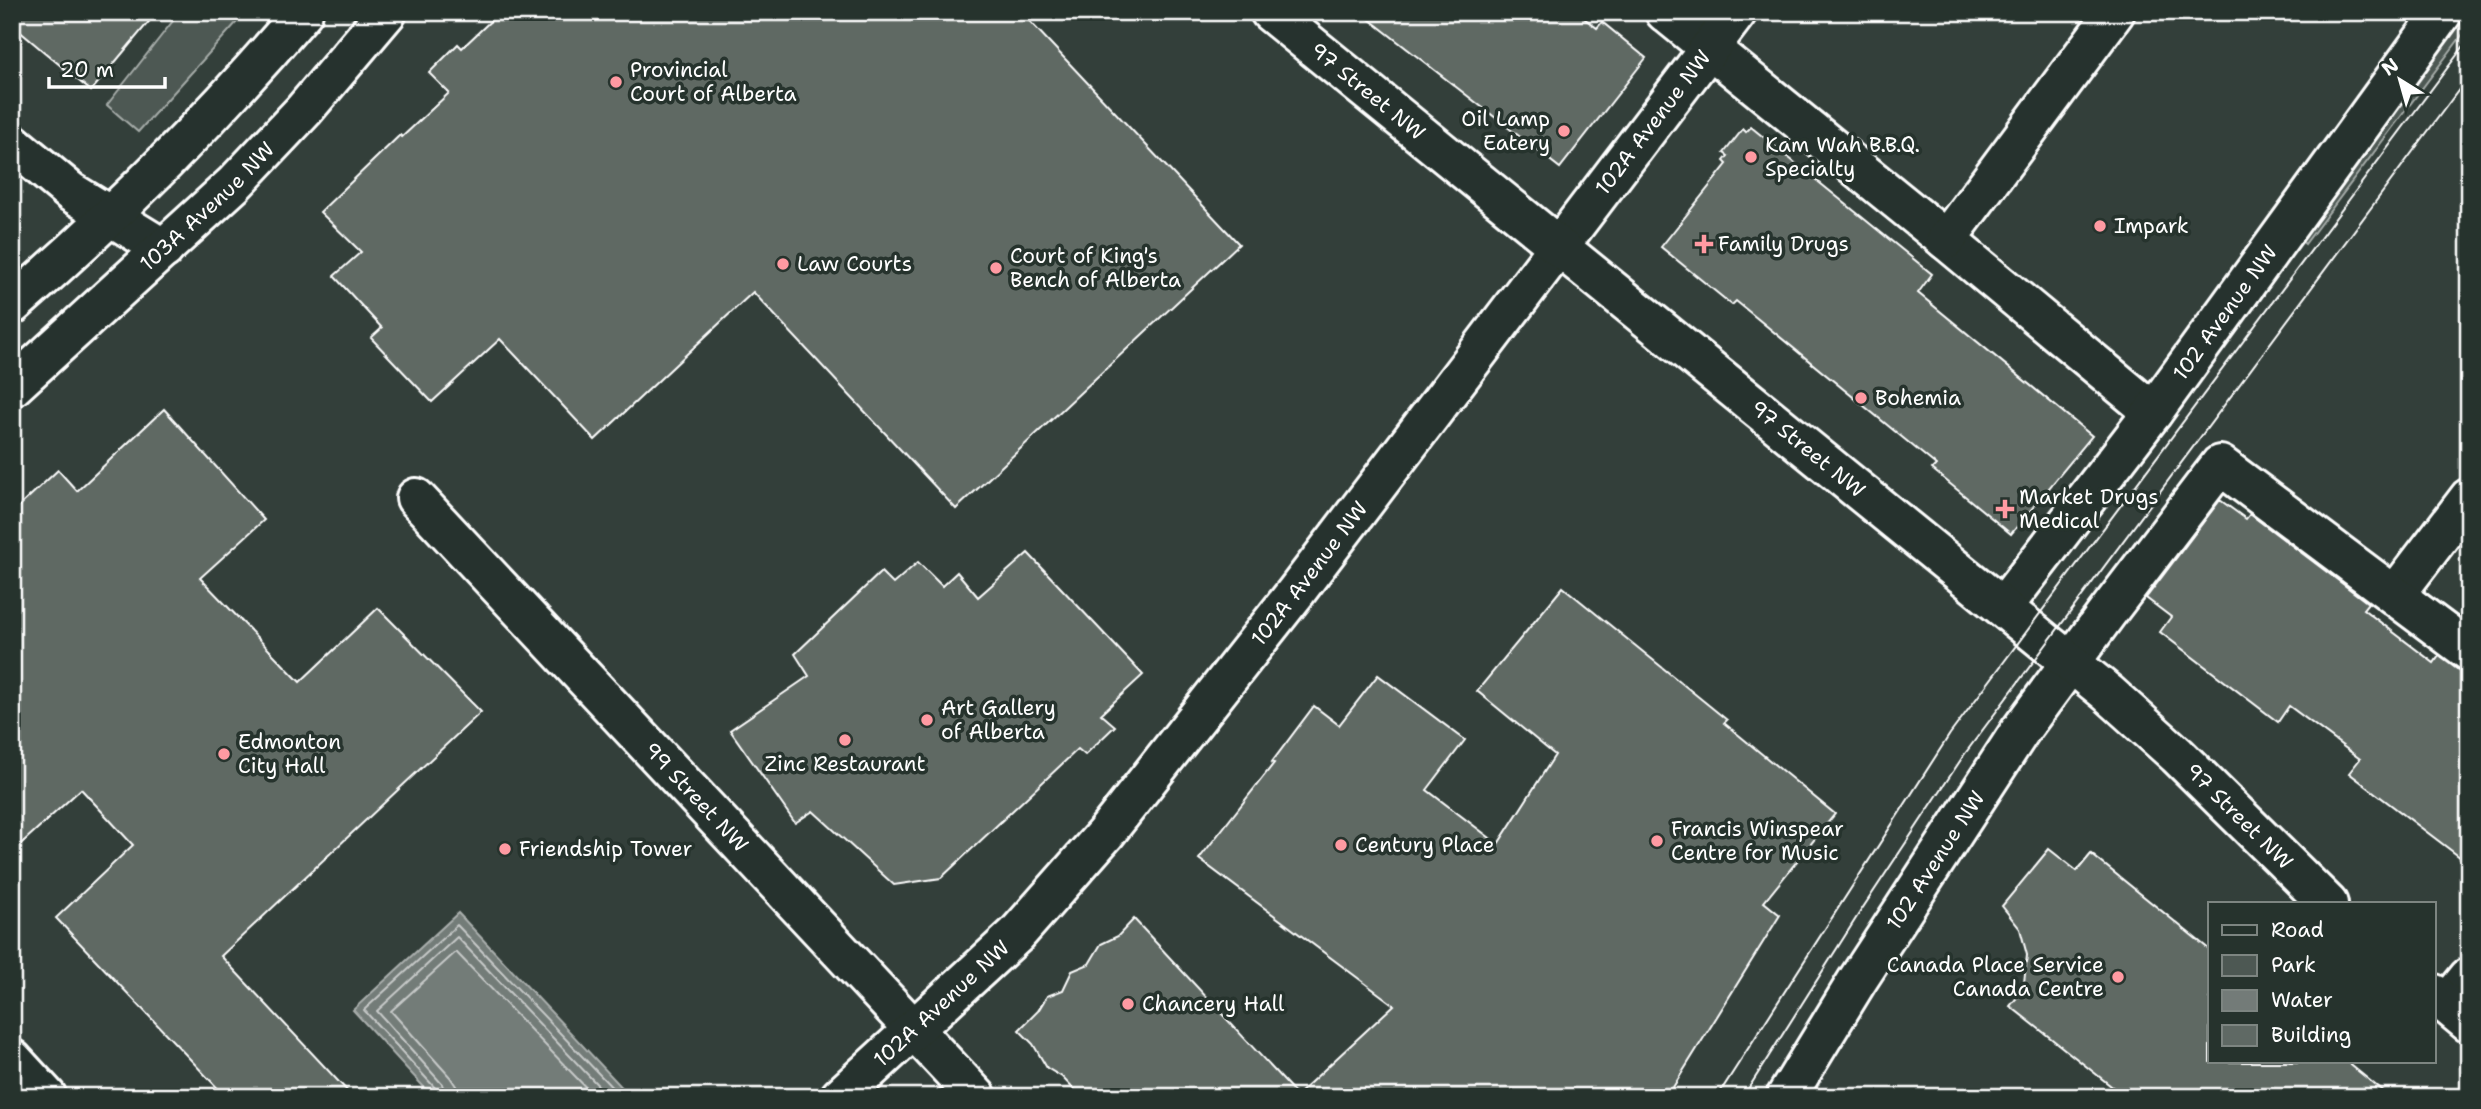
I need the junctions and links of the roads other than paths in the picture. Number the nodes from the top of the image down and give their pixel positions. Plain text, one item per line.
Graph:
1 (303, 12) edge
2 (387, 12) edge
3 (1270, 12) edge
4 (1665, 12) edge
5 (1738, 12) edge
6 (2115, 12) edge
7 (2443, 12) edge
8 (1710, 49) junction
9 (12, 143) edge
10 (111, 215) junction
11 (1946, 240) junction
12 (1559, 247) junction
13 (164, 249) junction
14 (12, 304) edge
15 (12, 387) edge
16 (2153, 412) junction
17 (416, 498) dead end
18 (2469, 498) edge
19 (2395, 595) junction
20 (2003, 607) junction
21 (2464, 636) edge
22 (2070, 662) junction
23 (2326, 902) edge
24 (915, 1028) junction
25 (12, 1059) edge
26 (47, 1097) edge
27 (840, 1097) edge
28 (977, 1097) edge
29 (1786, 1097) edge

1 - 10 street
2 - 13 street, 103A Avenue NW
3 - 12 street, 97 Street NW
4 - 8 street
5 - 8 street, 102A Avenue NW
6 - 11 street
7 - 16 street, 102 Avenue NW
8 - 11 street
8 - 12 street, 102A Avenue NW
9 - 10 street
10 - 13 street
10 - 14 street
11 - 16 street
12 - 20 street, 97 Street NW
12 - 24 street, 102A Avenue NW
13 - 15 street, 103A Avenue NW
16 - 20 street, 102 Avenue NW
17 - 24 street, 99 Street NW
18 - 19 street
19 - 21 street
19 - 22 street, 102 Avenue NW
20 - 22 street, 97 Street NW
22 - 23 street, 97 Street NW
22 - 29 street, 102 Avenue NW
24 - 27 street, 102A Avenue NW
24 - 28 street, 99 Street NW
25 - 26 street

